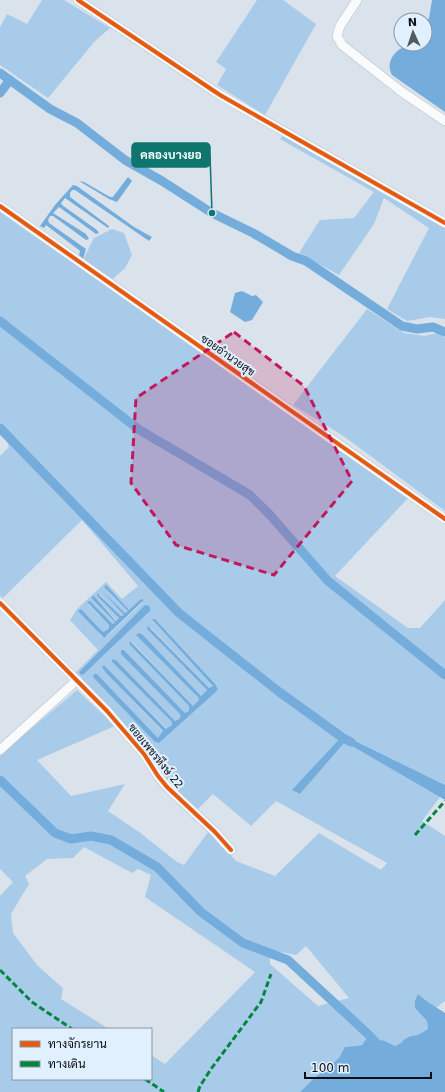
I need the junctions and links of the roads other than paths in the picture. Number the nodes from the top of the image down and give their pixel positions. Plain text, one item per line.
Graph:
1 (78, 0) edge
2 (358, 0) edge
3 (445, 121) edge
4 (0, 206) edge
5 (445, 223) edge
6 (445, 519) edge
7 (0, 603) edge
8 (77, 680) junction
9 (0, 750) edge
10 (231, 850) dead end

1 - 5 street
2 - 3 street
4 - 6 street, ซอยอำนวยสุข
7 - 8 street, ซอยเพชรหึงษ์ 22
8 - 9 street
8 - 10 street, ซอยเพชรหึงษ์ 22

